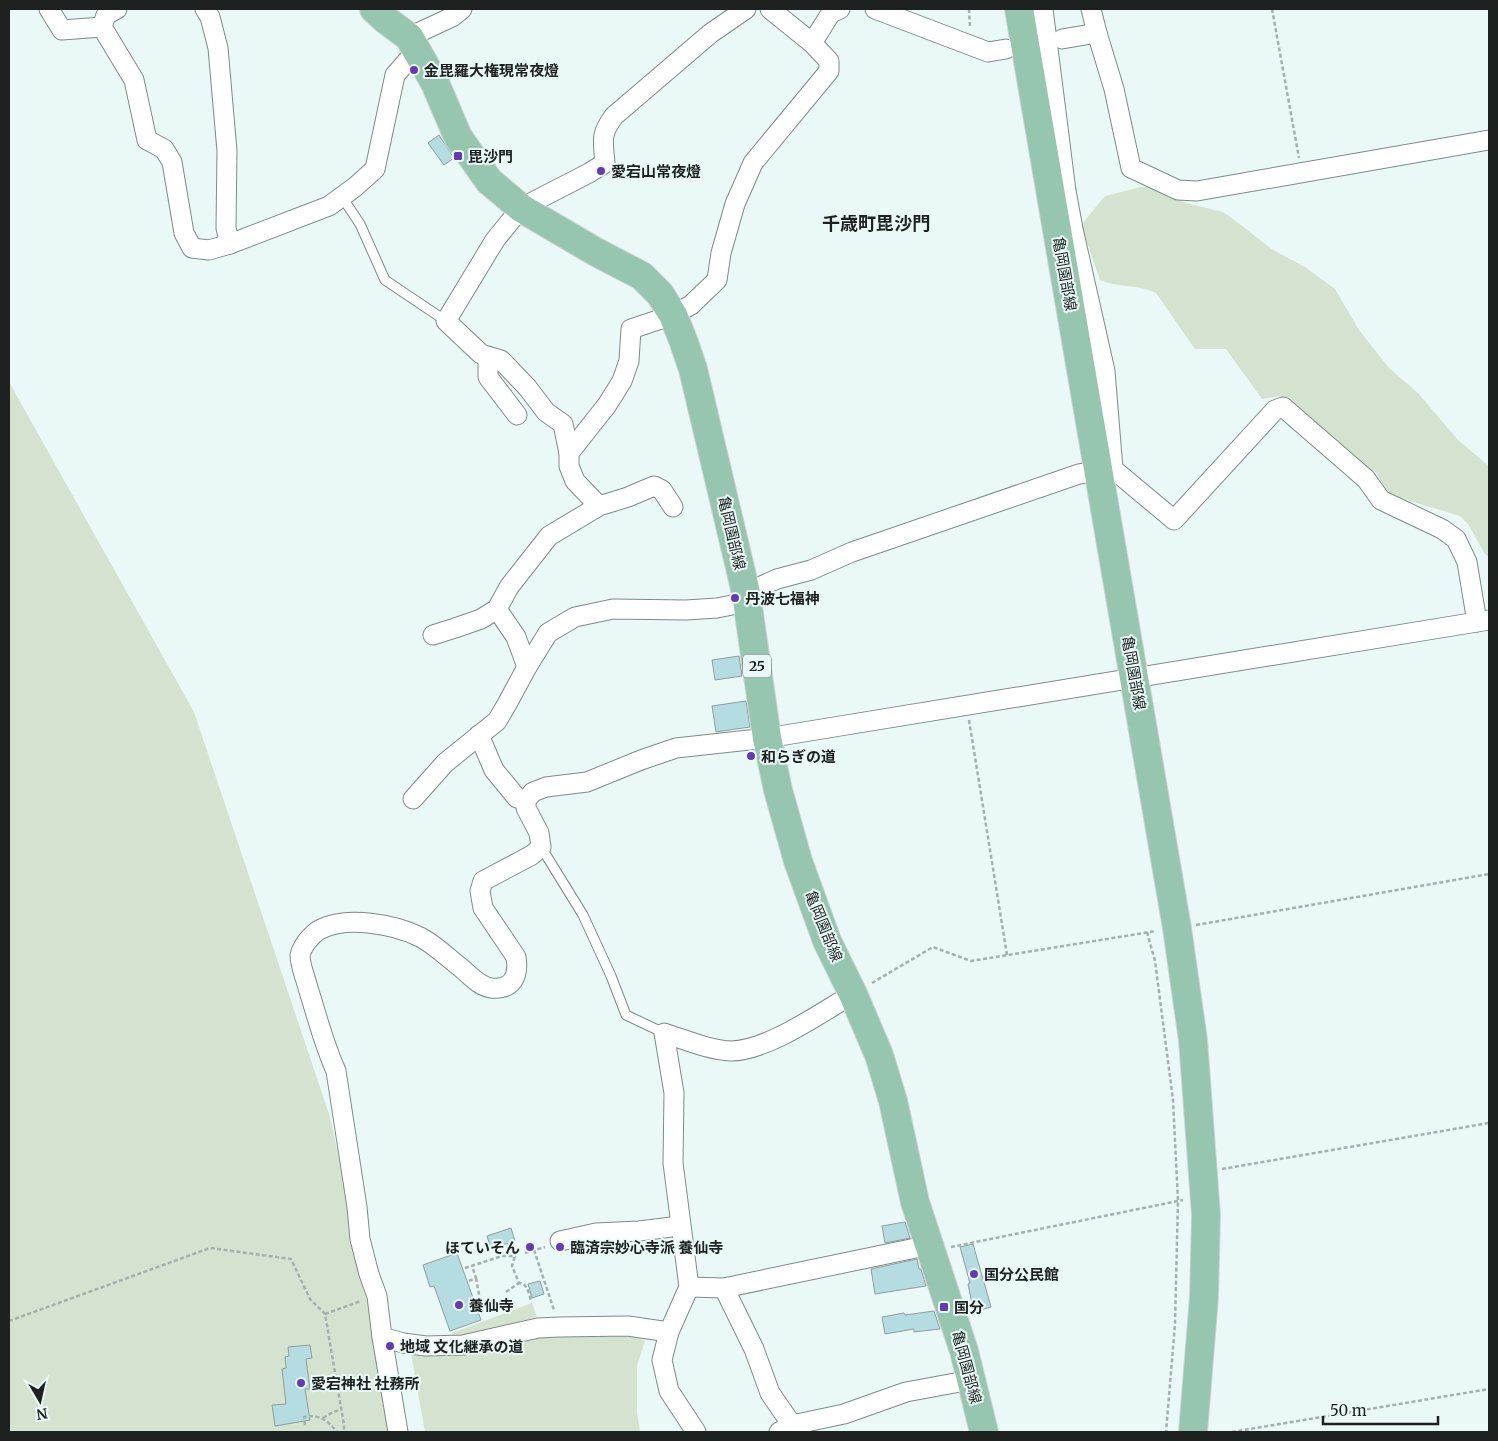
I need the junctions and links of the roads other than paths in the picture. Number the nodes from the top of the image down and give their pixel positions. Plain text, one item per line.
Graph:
1 (48, 9) edge
2 (117, 9) edge
3 (205, 9) edge
4 (374, 9) edge
5 (462, 9) edge
6 (746, 9) edge
7 (770, 9) edge
8 (840, 9) edge
9 (875, 9) edge
10 (1019, 9) edge
11 (1043, 9) edge
12 (1090, 9) edge
13 (918, 17) edge
14 (102, 27) junction
15 (1097, 33) junction
16 (1062, 39) dead end
17 (812, 43) junction
18 (412, 44) junction
19 (1006, 49) dead end
20 (1489, 140) edge
21 (342, 197) junction
22 (521, 208) junction
23 (230, 244) junction
24 (673, 315) junction
25 (446, 321) junction
26 (488, 357) junction
27 (517, 415) dead end
28 (569, 453) junction
29 (1106, 471) junction
30 (599, 506) junction
31 (672, 507) dead end
32 (746, 598) junction
33 (497, 609) junction
34 (1483, 621) edge
35 (433, 635) dead end
36 (527, 666) junction
37 (1134, 678) junction
38 (479, 736) junction
39 (767, 738) junction
40 (413, 799) dead end
41 (526, 800) junction
42 (541, 847) junction
43 (853, 994) junction
44 (664, 1033) junction
45 (680, 1226) junction
46 (560, 1241) dead end
47 (931, 1248) junction
48 (689, 1287) junction
49 (724, 1288) junction
50 (669, 1332) junction
51 (382, 1337) junction
52 (971, 1380) junction
53 (785, 1428) edge
54 (398, 1432) edge
55 (696, 1432) edge
56 (984, 1432) edge
57 (1193, 1432) edge

1 - 14 street
2 - 14 street
3 - 23 street
4 - 18 main road, 亀岡園部線 / 25
5 - 18 street
6 - 22 street
7 - 17 street
8 - 17 street
9 - 13 street
10 - 29 main road, 亀岡園部線
11 - 29 street
12 - 15 street
13 - 19 street
14 - 23 street
15 - 16 street
15 - 20 street
17 - 24 street
18 - 21 street
18 - 22 main road, 亀岡園部線 / 25
21 - 23 street
21 - 25 lane
22 - 24 main road, 亀岡園部線 / 25
22 - 25 street
24 - 28 street
24 - 32 main road, 亀岡園部線 / 25
25 - 26 street
26 - 27 street
26 - 28 street
28 - 30 street
29 - 32 street
29 - 34 street
29 - 37 main road, 亀岡園部線
30 - 31 street
30 - 33 street
32 - 36 street
32 - 39 main road, 亀岡園部線 / 25
33 - 35 street
33 - 36 street
34 - 37 street
36 - 38 street
37 - 39 street
37 - 57 main road, 亀岡園部線
38 - 40 street
38 - 41 street
39 - 41 street
39 - 43 main road, 亀岡園部線 / 25
41 - 42 street
42 - 44 lane
42 - 51 street
43 - 44 street
43 - 47 main road, 亀岡園部線 / 25
44 - 45 street
45 - 46 street
45 - 48 street
47 - 49 street
47 - 52 main road, 亀岡園部線 / 25
48 - 49 street
48 - 50 street
49 - 53 street
50 - 51 street
50 - 55 street
51 - 54 street
52 - 53 street
52 - 56 main road, 亀岡園部線 / 25

